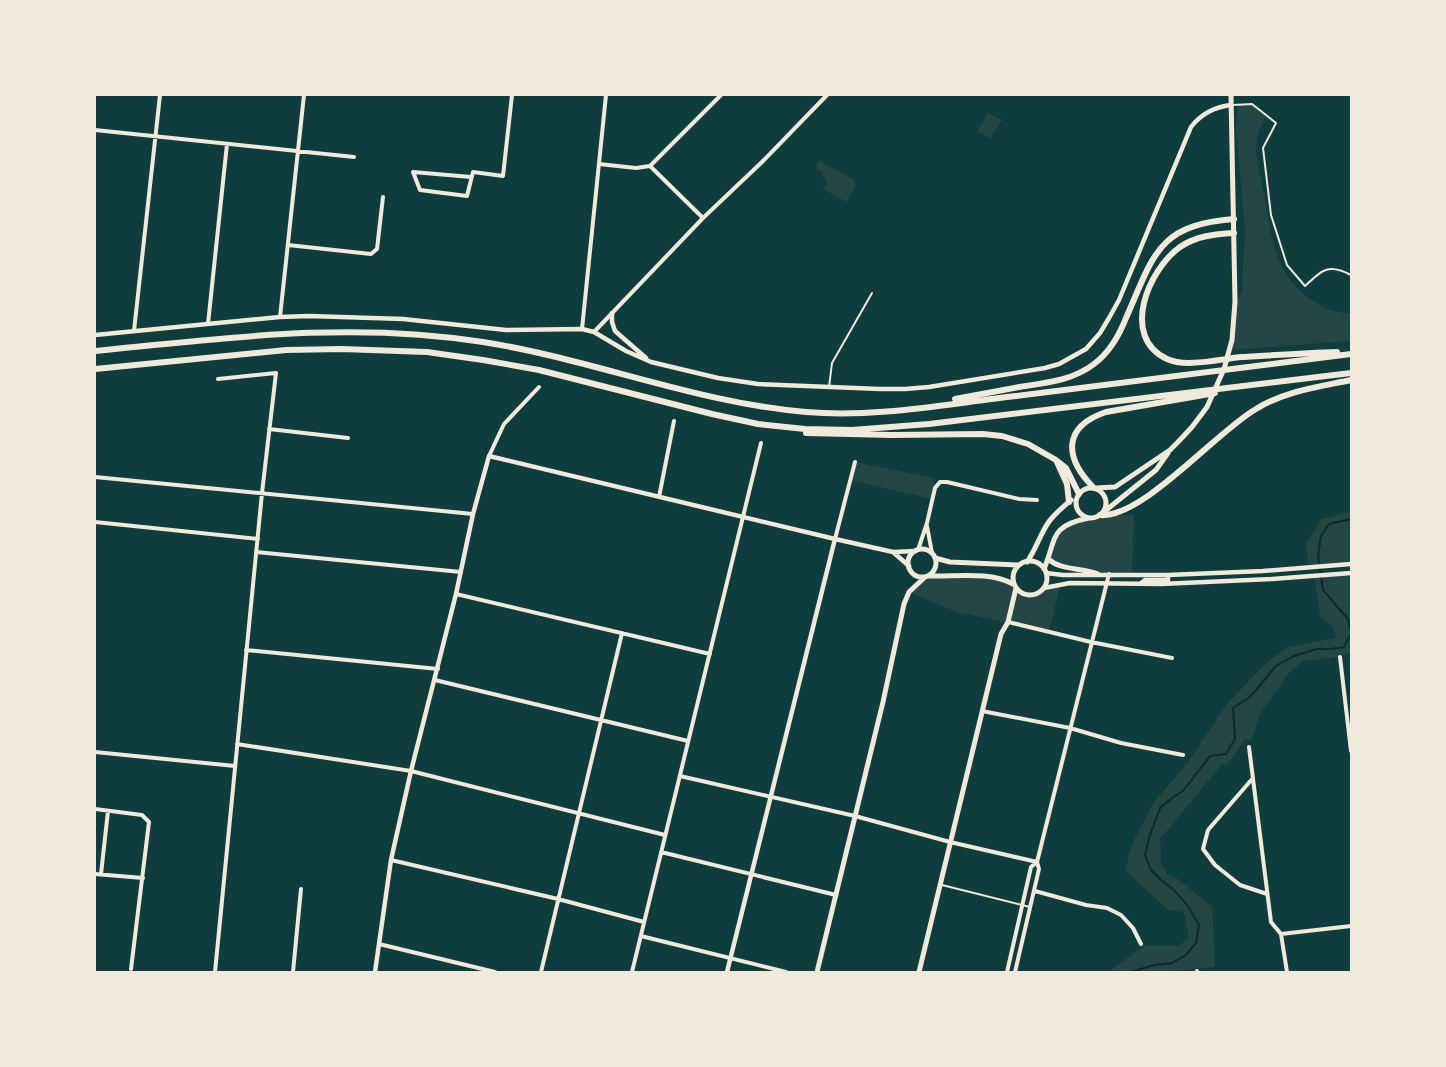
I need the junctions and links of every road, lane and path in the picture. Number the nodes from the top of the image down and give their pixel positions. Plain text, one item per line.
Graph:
1 (160, 95) edge
2 (304, 95) edge
3 (512, 95) edge
4 (606, 95) edge
5 (722, 95) edge
6 (827, 95) edge
7 (1231, 95) edge
8 (1231, 105) junction
9 (95, 130) edge
10 (155, 136) junction
11 (227, 144) junction
12 (298, 151) junction
13 (354, 157) dead end
14 (599, 164) junction
15 (650, 166) junction
16 (471, 177) junction
17 (383, 197) dead end
18 (704, 218) junction
19 (1234, 219) junction
20 (1234, 233) junction
21 (288, 245) junction
22 (1351, 275) edge
23 (872, 293) dead end
24 (612, 314) junction
25 (280, 317) junction
26 (208, 324) junction
27 (582, 329) junction
28 (134, 331) junction
29 (594, 332) junction
30 (95, 335) edge
31 (95, 352) edge
32 (1351, 353) edge
33 (651, 362) junction
34 (95, 369) edge
35 (1351, 372) edge
36 (218, 379) dead end
37 (1351, 380) edge
38 (1272, 382) junction
39 (539, 387) dead end
40 (829, 388) junction
41 (893, 411) junction
42 (674, 421) dead end
43 (758, 424) junction
44 (269, 429) junction
45 (348, 438) dead end
46 (761, 443) dead end
47 (1170, 450) junction
48 (488, 456) junction
49 (1056, 460) junction
50 (855, 462) dead end
51 (95, 477) edge
52 (1095, 488) junction
53 (262, 493) junction
54 (1078, 494) junction
55 (659, 497) junction
56 (1037, 500) dead end
57 (1069, 502) junction
58 (473, 514) junction
59 (1102, 514) junction
60 (743, 517) junction
61 (1091, 518) junction
62 (95, 522) edge
63 (927, 524) junction
64 (258, 539) junction
65 (835, 539) junction
66 (917, 551) junction
67 (256, 552) junction
68 (893, 552) junction
69 (933, 555) junction
70 (1048, 559) junction
71 (1027, 562) junction
72 (1351, 564) edge
73 (1020, 565) junction
74 (908, 566) junction
75 (1045, 571) junction
76 (461, 572) junction
77 (1351, 573) edge
78 (1098, 574) junction
79 (1108, 574) junction
80 (1168, 575) junction
81 (927, 577) junction
82 (1106, 583) junction
83 (1140, 584) junction
84 (1015, 586) junction
85 (1044, 588) junction
86 (456, 594) junction
87 (1008, 622) junction
88 (622, 634) junction
89 (1091, 642) junction
90 (246, 650) junction
91 (710, 654) junction
92 (1340, 657) dead end
93 (1172, 658) dead end
94 (438, 669) junction
95 (435, 680) junction
96 (982, 711) junction
97 (602, 719) junction
98 (1070, 728) junction
99 (688, 741) junction
100 (237, 744) junction
101 (1249, 747) dead end
102 (1351, 751) edge
103 (95, 752) edge
104 (1183, 756) dead end
105 (235, 766) junction
106 (412, 771) junction
107 (680, 776) junction
108 (1253, 778) junction
109 (771, 797) junction
110 (95, 810) edge
111 (108, 811) junction
112 (579, 814) junction
113 (855, 816) junction
114 (665, 835) junction
115 (950, 842) junction
116 (661, 852) junction
117 (391, 860) junction
118 (1037, 862) junction
119 (95, 874) edge
120 (101, 874) junction
121 (751, 875) junction
122 (143, 878) junction
123 (940, 884) junction
124 (301, 889) dead end
125 (1035, 890) junction
126 (1267, 894) junction
127 (836, 895) junction
128 (558, 899) junction
129 (1023, 905) junction
130 (1031, 907) junction
131 (644, 922) junction
132 (1351, 926) edge
133 (1281, 934) junction
134 (641, 936) junction
135 (379, 944) junction
136 (1141, 944) dead end
137 (730, 958) junction
138 (131, 969) dead end
139 (215, 972) edge
140 (293, 972) edge
141 (375, 972) edge
142 (495, 972) edge
143 (540, 972) edge
144 (632, 972) edge
145 (727, 972) edge
146 (786, 972) edge
147 (817, 972) edge
148 (919, 972) edge
149 (1008, 972) edge
150 (1015, 972) edge
151 (1287, 972) edge

1 - 10 street
2 - 12 street
3 - 16 street
4 - 14 street
5 - 15 street
6 - 18 street
7 - 8 main road
8 - 19 main road
8 - 22 lane
8 - 40 street
9 - 10 street
10 - 11 street
10 - 28 street
11 - 12 street
11 - 26 street
12 - 13 street
12 - 21 street
14 - 15 street
14 - 27 street
15 - 18 street
16 - 16 street
17 - 21 street
18 - 24 street
19 - 20 main road
19 - 41 highway
20 - 32 highway
20 - 47 main road
21 - 25 street
23 - 40 lane
24 - 29 street
24 - 33 street
25 - 26 street
25 - 27 street
26 - 28 street
27 - 29 street
28 - 30 street
29 - 33 street
31 - 41 highway
32 - 41 highway
33 - 40 street
34 - 43 highway
35 - 38 highway
36 - 44 street
37 - 59 highway
38 - 43 highway
38 - 52 highway
39 - 48 street
42 - 55 street
43 - 49 highway
44 - 45 street
44 - 53 street
46 - 60 street
47 - 52 main road
47 - 59 main road
48 - 55 street
48 - 58 street
49 - 54 highway
49 - 57 highway
50 - 65 street
51 - 53 street
52 - 54 main road
52 - 59 main road
53 - 58 street
53 - 64 street
54 - 57 main road
54 - 61 main road
55 - 60 street
56 - 63 street
57 - 71 main road
58 - 76 street
59 - 61 main road
60 - 65 street
60 - 91 street
61 - 70 main road
62 - 64 street
63 - 66 street
63 - 69 street
64 - 67 street
65 - 68 street
65 - 109 street
66 - 68 street
66 - 69 main road
66 - 74 main road
67 - 76 street
67 - 90 street
68 - 74 street
69 - 73 main road
69 - 81 main road
70 - 75 main road
70 - 78 main road
71 - 73 main road
71 - 75 main road
72 - 80 street
73 - 84 main road
74 - 81 main road
75 - 78 street
75 - 85 main road
76 - 86 street
77 - 83 street
78 - 79 street
79 - 80 street
79 - 82 street
80 - 83 street
81 - 84 main road
81 - 113 main road
82 - 83 street
82 - 85 street
82 - 89 street
84 - 85 main road
84 - 87 main road
86 - 88 street
86 - 94 street
87 - 89 street
87 - 96 main road
88 - 91 street
88 - 97 street
89 - 93 street
89 - 98 street
90 - 94 street
90 - 100 street
91 - 99 street
92 - 102 street
94 - 95 street
95 - 97 street
95 - 106 street
96 - 98 street
96 - 115 main road
97 - 99 street
97 - 112 street
98 - 104 street
98 - 118 street
99 - 107 street
100 - 105 street
100 - 106 street
101 - 108 street
103 - 105 street
105 - 139 street
106 - 112 street
106 - 117 street
107 - 109 street
107 - 114 street
108 - 126 street
108 - 126 street
109 - 113 street
109 - 121 street
110 - 111 street
111 - 120 street
111 - 122 street
112 - 114 street
112 - 128 street
113 - 115 street
113 - 127 main road
114 - 116 street
115 - 118 street
115 - 123 main road
116 - 121 street
116 - 131 street
117 - 128 street
117 - 135 street
118 - 125 street
118 - 129 street
119 - 120 street
120 - 122 street
121 - 127 street
121 - 137 street
122 - 138 street
123 - 129 lane
123 - 148 main road
124 - 140 street
125 - 130 street
125 - 136 street
126 - 133 street
127 - 147 main road
128 - 131 street
128 - 143 street
129 - 130 lane
129 - 149 street
130 - 150 street
131 - 134 street
132 - 133 street
133 - 151 street
134 - 137 street
134 - 144 street
135 - 141 street
135 - 142 street
137 - 145 street
137 - 146 street

